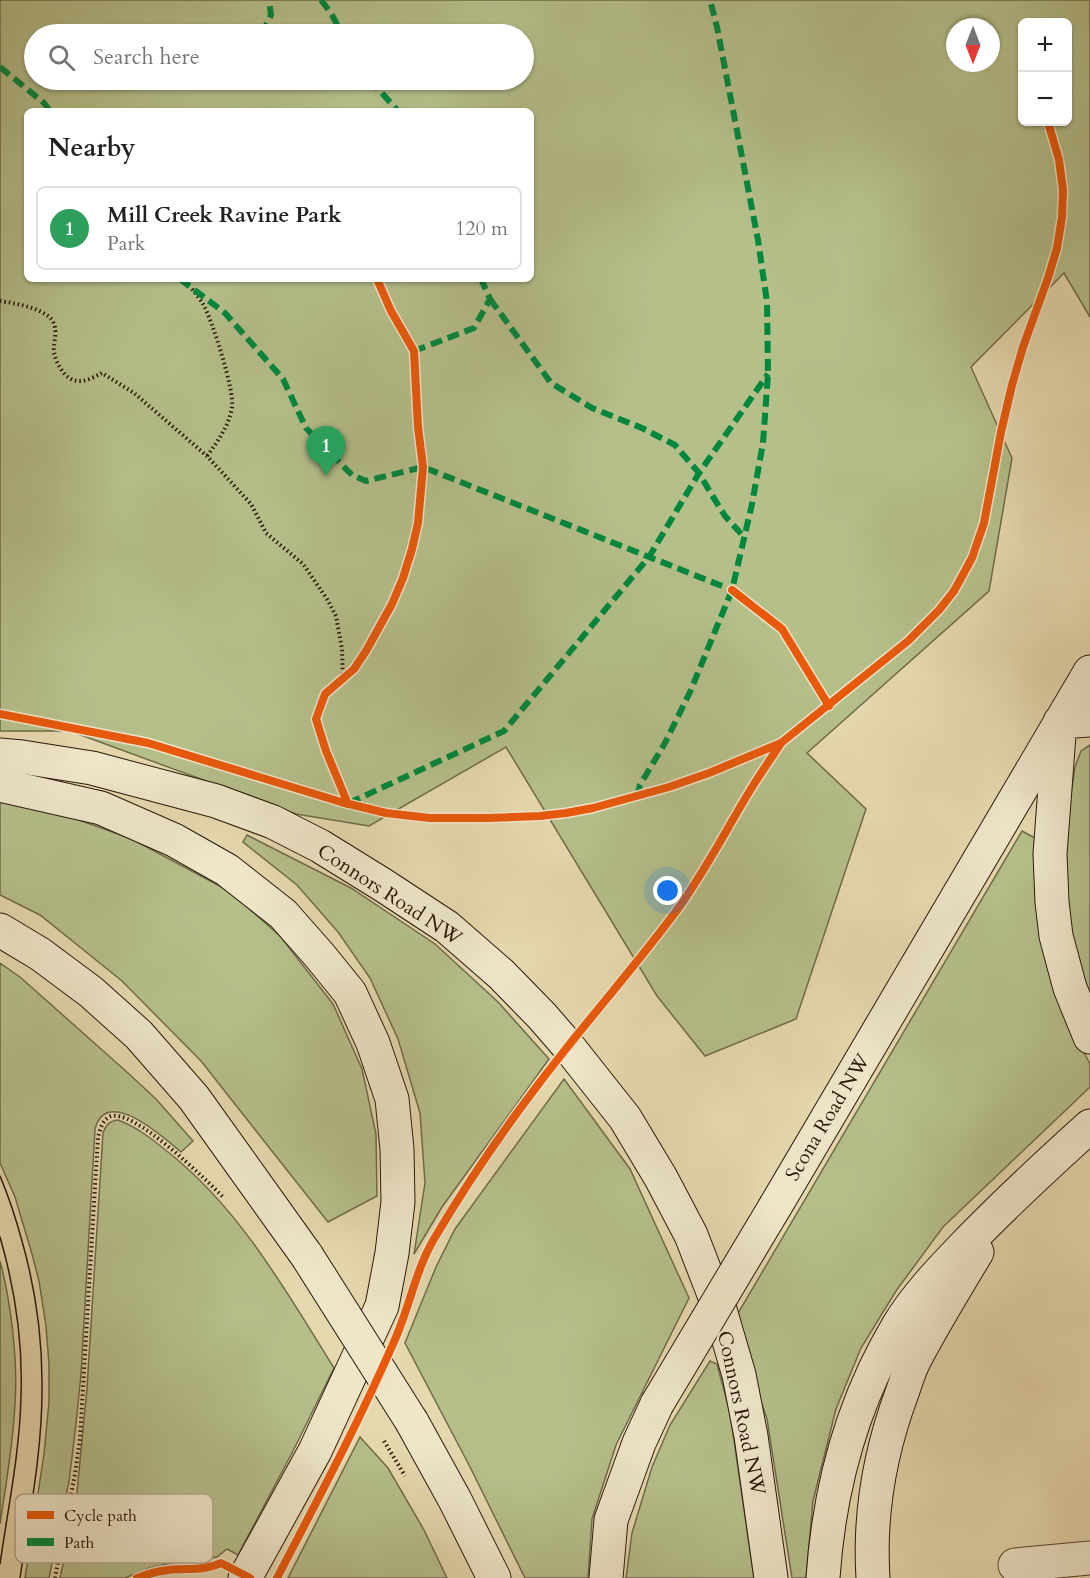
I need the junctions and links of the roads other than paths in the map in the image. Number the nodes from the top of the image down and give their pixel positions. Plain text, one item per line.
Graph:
1 (1090, 672) edge
2 (1075, 721) edge
3 (0, 755) edge
4 (0, 785) edge
5 (0, 930) edge
6 (1090, 1037) edge
7 (1090, 1126) edge
8 (1003, 1206) junction
9 (1090, 1558) edge
10 (1015, 1565) dead end
11 (245, 1578) edge
12 (494, 1578) edge
13 (606, 1578) edge
14 (771, 1578) edge
15 (823, 1578) edge
16 (873, 1578) edge

1 - 2 main road, Scona Road NW
2 - 6 main road
2 - 13 main road, Scona Road NW, bridge
3 - 14 main road, Connors Road NW
4 - 11 main road
5 - 12 main road, bridge
7 - 8 main road
8 - 15 main road
8 - 16 main road
9 - 10 main road

